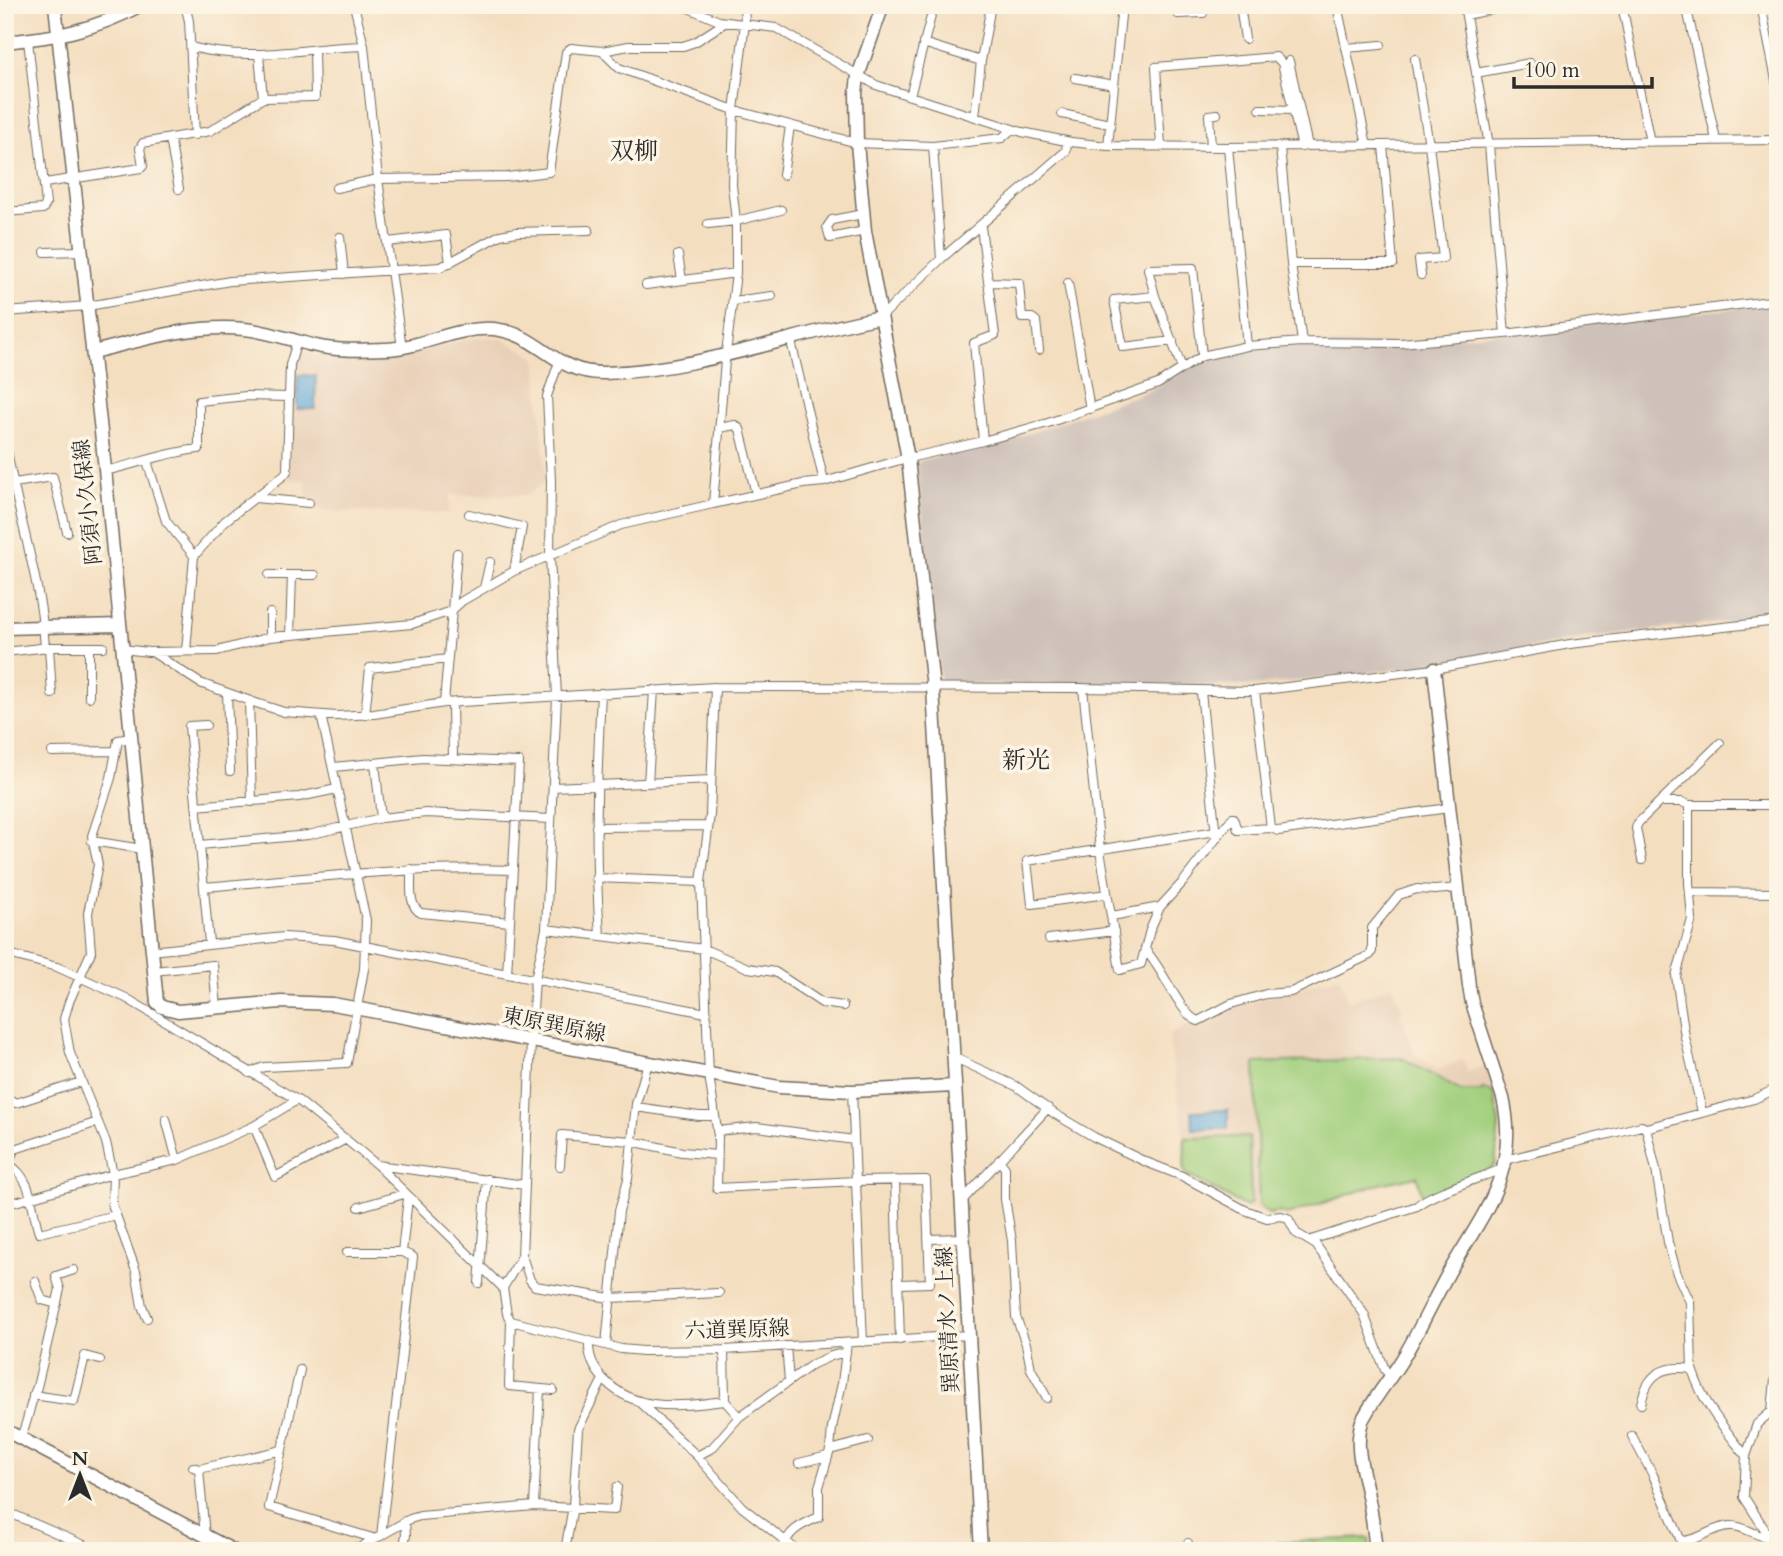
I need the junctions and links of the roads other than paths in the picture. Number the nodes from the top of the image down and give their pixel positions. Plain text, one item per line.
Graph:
1 (55, 5) edge
2 (141, 5) edge
3 (185, 5) edge
4 (354, 5) edge
5 (681, 5) edge
6 (744, 5) edge
7 (883, 5) edge
8 (916, 5) edge
9 (991, 5) edge
10 (1122, 5) edge
11 (1240, 5) edge
12 (1336, 5) edge
13 (1464, 5) edge
14 (1622, 5) edge
15 (1686, 5) edge
16 (1761, 5) edge
17 (1505, 7) edge
18 (933, 9) edge
19 (1183, 11) edge
20 (1203, 13) dead end
21 (1466, 15) junction
22 (726, 22) junction
23 (745, 23) junction
24 (58, 36) junction
25 (1245, 39) dead end
26 (28, 40) junction
27 (5, 42) edge
28 (923, 43) junction
29 (1381, 45) dead end
30 (364, 46) junction
31 (191, 47) junction
32 (1346, 48) junction
33 (314, 50) junction
34 (602, 51) junction
35 (259, 55) junction
36 (1415, 59) dead end
37 (981, 61) junction
38 (1290, 61) dead end
39 (1530, 63) dead end
40 (1476, 73) junction
41 (858, 76) junction
42 (1075, 78) dead end
43 (1114, 85) junction
44 (1778, 90) edge
45 (910, 96) junction
46 (263, 98) junction
47 (1260, 109) dead end
48 (734, 110) junction
49 (1293, 110) junction
50 (1062, 114) dead end
51 (1217, 114) dead end
52 (975, 117) junction
53 (1110, 124) junction
54 (790, 126) junction
55 (1012, 129) junction
56 (195, 135) junction
57 (170, 139) junction
58 (1778, 140) edge
59 (1716, 141) junction
60 (1067, 142) junction
61 (1650, 142) junction
62 (857, 143) junction
63 (933, 145) junction
64 (1367, 145) junction
65 (1383, 145) junction
66 (1429, 145) junction
67 (1489, 145) junction
68 (1108, 146) junction
69 (1161, 146) junction
70 (1211, 147) junction
71 (1228, 147) junction
72 (1280, 147) junction
73 (1305, 147) junction
74 (783, 175) dead end
75 (74, 178) junction
76 (378, 180) junction
77 (45, 183) junction
78 (336, 188) dead end
79 (179, 190) dead end
80 (781, 210) dead end
81 (5, 212) edge
82 (863, 214) junction
83 (736, 221) junction
84 (708, 224) dead end
85 (981, 226) junction
86 (589, 230) dead end
87 (865, 231) junction
88 (340, 237) dead end
89 (388, 242) junction
90 (82, 251) junction
91 (45, 252) dead end
92 (678, 255) dead end
93 (941, 259) junction
94 (450, 263) junction
95 (1291, 264) junction
96 (392, 270) junction
97 (736, 273) junction
98 (344, 274) junction
99 (1421, 275) dead end
100 (682, 280) junction
101 (988, 282) junction
102 (1068, 283) dead end
103 (646, 285) dead end
104 (772, 296) dead end
105 (1155, 296) junction
106 (1778, 300) edge
107 (733, 301) junction
108 (88, 306) junction
109 (5, 312) edge
110 (881, 317) junction
111 (1505, 334) junction
112 (790, 337) junction
113 (297, 341) junction
114 (1173, 341) junction
115 (1302, 342) junction
116 (1247, 346) junction
117 (402, 348) junction
118 (1039, 350) dead end
119 (93, 352) junction
120 (726, 354) junction
121 (1202, 356) junction
122 (559, 362) junction
123 (1182, 368) junction
124 (289, 397) junction
125 (1090, 409) junction
126 (719, 428) junction
127 (5, 436) edge
128 (983, 442) junction
129 (908, 459) junction
130 (147, 461) junction
131 (7, 462) edge
132 (105, 471) junction
133 (824, 482) junction
134 (14, 483) junction
135 (755, 494) junction
136 (255, 498) junction
137 (309, 503) dead end
138 (713, 504) junction
139 (469, 514) dead end
140 (67, 533) dead end
141 (457, 553) dead end
142 (194, 556) junction
143 (550, 556) junction
144 (490, 562) dead end
145 (514, 571) junction
146 (269, 575) dead end
147 (292, 575) junction
148 (315, 575) dead end
149 (484, 588) junction
150 (451, 611) junction
151 (270, 613) dead end
152 (1778, 621) edge
153 (120, 625) junction
154 (44, 627) junction
155 (5, 628) edge
156 (290, 635) junction
157 (270, 637) junction
158 (89, 647) junction
159 (103, 647) dead end
160 (47, 648) junction
161 (122, 649) junction
162 (186, 651) junction
163 (5, 652) edge
164 (152, 652) junction
165 (449, 659) junction
166 (1434, 669) junction
167 (715, 687) junction
168 (933, 688) junction
169 (1083, 688) junction
170 (654, 690) junction
171 (1255, 691) junction
172 (1201, 692) junction
173 (227, 693) junction
174 (601, 693) junction
175 (52, 694) dead end
176 (89, 697) dead end
177 (557, 697) junction
178 (249, 701) junction
179 (448, 703) junction
180 (321, 715) junction
181 (365, 715) junction
182 (206, 725) dead end
183 (131, 738) junction
184 (1720, 743) dead end
185 (115, 751) junction
186 (52, 752) dead end
187 (453, 758) junction
188 (375, 763) junction
189 (334, 767) junction
190 (230, 771) dead end
191 (711, 780) junction
192 (648, 783) junction
193 (597, 786) junction
194 (553, 787) junction
195 (337, 789) junction
196 (252, 802) junction
197 (1660, 802) junction
198 (1689, 805) junction
199 (1778, 805) edge
200 (196, 806) junction
201 (1449, 808) junction
202 (516, 816) junction
203 (381, 818) junction
204 (551, 819) junction
205 (346, 826) junction
206 (708, 826) junction
207 (596, 827) junction
208 (1271, 828) junction
209 (1216, 834) junction
210 (92, 841) junction
211 (200, 845) junction
212 (142, 849) junction
213 (1100, 850) junction
214 (1642, 860) dead end
215 (411, 869) junction
216 (513, 870) junction
217 (357, 873) junction
218 (596, 878) junction
219 (701, 882) junction
220 (204, 887) junction
221 (1458, 888) junction
222 (1689, 892) junction
223 (1778, 892) edge
224 (1107, 894) junction
225 (1160, 908) junction
226 (1112, 916) junction
227 (510, 922) junction
228 (546, 929) junction
229 (1114, 931) junction
230 (600, 935) junction
231 (1049, 939) dead end
232 (209, 943) junction
233 (367, 946) junction
234 (704, 949) junction
235 (1145, 950) junction
236 (151, 951) junction
237 (5, 953) edge
238 (153, 971) junction
239 (507, 974) junction
240 (79, 978) junction
241 (535, 979) junction
242 (155, 995) joint
243 (843, 1006) dead end
244 (217, 1007) junction
245 (357, 1007) junction
246 (706, 1013) junction
247 (531, 1041) junction
248 (953, 1057) junction
249 (648, 1063) junction
250 (249, 1073) junction
251 (709, 1075) junction
252 (82, 1082) junction
253 (954, 1086) junction
254 (1778, 1088) edge
255 (852, 1091) junction
256 (5, 1097) edge
257 (297, 1100) junction
258 (636, 1107) junction
259 (1048, 1108) junction
260 (1702, 1112) junction
261 (714, 1116) junction
262 (166, 1119) dead end
263 (97, 1122) junction
264 (254, 1126) junction
265 (1646, 1128) junction
266 (717, 1132) junction
267 (346, 1139) junction
268 (631, 1140) junction
269 (854, 1140) junction
270 (718, 1155) junction
271 (177, 1160) junction
272 (999, 1160) junction
273 (1503, 1164) junction
274 (377, 1165) junction
275 (560, 1166) dead end
276 (113, 1174) junction
277 (487, 1179) junction
278 (895, 1180) junction
279 (856, 1181) junction
280 (525, 1185) junction
281 (406, 1196) junction
282 (32, 1198) junction
283 (960, 1203) junction
284 (5, 1205) edge
285 (359, 1207) dead end
286 (116, 1215) junction
287 (962, 1238) junction
288 (928, 1239) junction
289 (1311, 1240) junction
290 (347, 1252) dead end
291 (402, 1252) junction
292 (522, 1256) junction
293 (481, 1267) junction
294 (74, 1270) dead end
295 (35, 1281) dead end
296 (479, 1283) dead end
297 (900, 1284) junction
298 (503, 1288) junction
299 (719, 1293) dead end
300 (610, 1298) junction
301 (57, 1304) junction
302 (147, 1318) dead end
303 (511, 1321) junction
304 (969, 1335) junction
305 (900, 1340) junction
306 (589, 1341) junction
307 (863, 1342) junction
308 (606, 1346) junction
309 (786, 1346) junction
310 (846, 1347) junction
311 (724, 1350) junction
312 (100, 1360) dead end
313 (300, 1370) dead end
314 (1692, 1370) junction
315 (1778, 1375) edge
316 (1391, 1376) junction
317 (602, 1381) junction
318 (789, 1381) junction
319 (540, 1389) junction
320 (553, 1390) dead end
321 (33, 1395) junction
322 (1047, 1398) dead end
323 (638, 1401) junction
324 (725, 1401) junction
325 (1641, 1404) dead end
326 (739, 1416) junction
327 (5, 1430) edge
328 (1632, 1436) dead end
329 (20, 1438) junction
330 (868, 1440) dead end
331 (282, 1450) junction
332 (829, 1453) junction
333 (697, 1456) junction
334 (1746, 1456) junction
335 (799, 1463) dead end
336 (617, 1487) dead end
337 (534, 1506) junction
338 (573, 1506) junction
339 (5, 1511) edge
340 (405, 1521) junction
341 (205, 1536) junction
342 (379, 1537) junction
343 (1769, 1537) junction
344 (785, 1540) junction
345 (1778, 1550) edge
346 (99, 1551) edge
347 (206, 1551) edge
348 (234, 1551) edge
349 (326, 1551) edge
350 (403, 1551) edge
351 (565, 1551) edge
352 (782, 1551) edge
353 (798, 1551) edge
354 (981, 1551) edge
355 (1376, 1551) edge

1 - 24 street, 阿須小久保線
2 - 24 street
3 - 31 street
4 - 30 street
5 - 22 street
6 - 23 street
7 - 41 street, 巽原清水ノ上線
8 - 18 street
9 - 37 street
10 - 43 street
11 - 25 street
12 - 32 street
13 - 21 street
14 - 61 street
15 - 59 street
16 - 44 street
17 - 21 street
18 - 28 street
19 - 20 street
21 - 40 street
22 - 23 street
22 - 34 street
23 - 41 street
23 - 48 street
24 - 26 street
24 - 75 street, 阿須小久保線
26 - 27 street
26 - 77 street
28 - 37 street
28 - 45 street
29 - 32 street
30 - 33 street
30 - 76 street
31 - 35 street
31 - 56 street
32 - 64 street
33 - 35 street
33 - 46 street
34 - 48 street
34 - 76 street
35 - 46 street
36 - 66 street
37 - 52 street
38 - 73 street
39 - 40 street
40 - 67 street
41 - 45 street
41 - 62 street, 巽原清水ノ上線
42 - 43 street
43 - 53 street
45 - 52 street
46 - 56 street
47 - 49 street
48 - 54 street
48 - 83 street
49 - 69 street
49 - 73 street
50 - 53 street
51 - 70 street
52 - 55 street
53 - 68 street
54 - 62 street
54 - 74 street
55 - 60 street
55 - 63 street
56 - 57 street
57 - 75 street
57 - 79 street
58 - 59 street
59 - 61 street
60 - 68 street
60 - 85 street
61 - 67 street
62 - 63 street
62 - 82 street, 巽原清水ノ上線
63 - 93 street
64 - 65 street
64 - 73 street
65 - 66 street
65 - 95 street
66 - 67 street
66 - 99 street
67 - 111 street
68 - 69 street
69 - 70 street
70 - 71 street
71 - 72 street
71 - 116 street
72 - 73 street
72 - 95 street
75 - 77 street
75 - 90 street, 阿須小久保線
76 - 78 street
76 - 89 street
77 - 81 street
80 - 83 street
82 - 87 street, 巽原清水ノ上線
82 - 87 street
83 - 84 street
83 - 97 street
85 - 93 street
85 - 101 street
86 - 94 street
87 - 110 street, 巽原清水ノ上線
88 - 98 street
89 - 94 street
89 - 96 street
90 - 91 street
90 - 108 street, 阿須小久保線
92 - 100 street
93 - 110 street
94 - 96 street
95 - 115 street
96 - 98 street
96 - 117 street
97 - 100 street
97 - 107 street
98 - 108 street
100 - 103 street
101 - 118 street
101 - 128 street
102 - 125 street
104 - 107 street
105 - 114 street
105 - 114 street
105 - 121 street
106 - 111 street
107 - 120 street
108 - 109 street
108 - 119 street, 阿須小久保線
110 - 112 street
110 - 129 street, 巽原清水ノ上線
111 - 115 street
112 - 120 street
112 - 133 street
113 - 117 street
113 - 119 street
113 - 124 street
114 - 123 street
115 - 116 street
116 - 121 street
117 - 122 street
119 - 132 street, 阿須小久保線
120 - 122 street
120 - 126 street
121 - 123 street
122 - 143 street
123 - 125 street
124 - 130 street
124 - 136 street
125 - 128 street
126 - 135 street
126 - 138 street
127 - 131 street
128 - 129 street
129 - 133 street
129 - 168 street, 巽原清水ノ上線
130 - 132 street
130 - 142 street
131 - 134 street
132 - 153 street, 阿須小久保線
133 - 135 street
134 - 140 street
134 - 154 street
135 - 138 street
136 - 137 street
136 - 142 street
138 - 143 street
139 - 145 street
141 - 150 street
142 - 162 street
143 - 145 street
143 - 177 street
144 - 149 street
145 - 149 street
146 - 147 street
147 - 148 street
147 - 156 street
149 - 150 street
150 - 156 street
150 - 165 street
151 - 157 street
152 - 166 street
153 - 154 street
153 - 161 street, 阿須小久保線
154 - 155 street
154 - 160 street
156 - 157 street
157 - 162 street
158 - 159 street
158 - 160 street
158 - 176 street
160 - 163 street
160 - 175 street
161 - 164 street
161 - 183 street, 阿須小久保線
162 - 164 street
164 - 173 street
165 - 179 street
165 - 181 street
166 - 171 street
166 - 201 street
167 - 168 street
167 - 170 street
167 - 191 street
168 - 169 street
168 - 248 street, 巽原清水ノ上線
169 - 172 street
169 - 213 street
170 - 174 street
170 - 192 street
171 - 172 street
171 - 208 street
172 - 209 street
173 - 178 street
173 - 190 street
174 - 177 street
174 - 193 street
177 - 179 street
177 - 194 street
178 - 180 street
178 - 196 street
179 - 181 street
179 - 187 street
180 - 181 street
180 - 189 street
182 - 200 street
183 - 185 street
183 - 212 street, 阿須小久保線
184 - 197 street
185 - 186 street
185 - 210 street
187 - 188 street
187 - 202 street
188 - 189 street
188 - 203 street
189 - 195 street
191 - 192 street
191 - 206 street
192 - 193 street
193 - 194 street
193 - 207 street
194 - 204 street
195 - 196 street
195 - 205 street
196 - 200 street
197 - 198 street
197 - 214 street
198 - 199 street
198 - 222 street
200 - 211 street
201 - 208 street
201 - 221 street
202 - 203 street
202 - 204 street
202 - 216 street
203 - 205 street
204 - 228 street
205 - 211 street
205 - 217 street
206 - 207 street
206 - 219 street
207 - 218 street
208 - 209 street
209 - 213 street
209 - 225 street
210 - 212 street
210 - 240 street
211 - 220 street
212 - 236 street, 阿須小久保線
213 - 224 street
213 - 224 street
215 - 216 street
215 - 217 street
215 - 227 street
216 - 227 street
217 - 220 street
217 - 233 street
218 - 219 street
218 - 230 street
219 - 234 street
220 - 232 street
221 - 235 street
221 - 273 street
222 - 223 street
222 - 260 street
224 - 226 street
225 - 226 street
225 - 235 street
226 - 229 street
227 - 239 street
228 - 230 street
228 - 241 street
229 - 231 street
229 - 235 street
230 - 234 street
232 - 233 street
232 - 236 street
233 - 239 street
233 - 245 street
234 - 243 street
234 - 246 street
236 - 238 street, 阿須小久保線
237 - 240 street
238 - 242 street, 阿須小久保線
238 - 244 street
239 - 241 street
240 - 250 street
240 - 252 street
241 - 246 street
241 - 247 street
242 - 244 street, 東原巽原線
244 - 245 street, 東原巽原線
245 - 247 street, 東原巽原線
245 - 250 street
246 - 251 street
247 - 249 street, 東原巽原線
247 - 280 street
248 - 253 street, 巽原清水ノ上線
248 - 259 street
249 - 251 street, 東原巽原線
249 - 258 street
250 - 257 street
251 - 255 street, 東原巽原線
251 - 261 street
252 - 256 street
252 - 263 street
253 - 255 street, 東原巽原線
253 - 283 street, 巽原清水ノ上線
254 - 260 street
255 - 269 street
257 - 264 street
257 - 267 street
258 - 261 street
258 - 268 street
259 - 272 street
259 - 289 street
260 - 265 street
261 - 266 street
262 - 271 street
263 - 276 street
263 - 282 street
264 - 267 street
264 - 271 street
265 - 273 street
265 - 314 street
266 - 269 street
266 - 270 street
267 - 274 street
268 - 270 street
268 - 275 street
268 - 300 street
269 - 279 street
270 - 279 street
271 - 276 street
272 - 283 street
272 - 322 street
273 - 289 street
273 - 316 street
274 - 277 street
274 - 281 street
276 - 282 street
276 - 286 street
277 - 280 street
277 - 293 street
278 - 279 street
278 - 288 street
278 - 297 street
279 - 307 street
280 - 292 street
281 - 285 street
281 - 291 street
281 - 293 street
282 - 284 street
282 - 286 street
283 - 287 street, 巽原清水ノ上線
286 - 302 street
287 - 288 street
287 - 304 street, 巽原清水ノ上線
288 - 297 street
289 - 316 street
290 - 291 street
291 - 342 street
292 - 298 street
292 - 300 street
293 - 296 street
293 - 298 street
294 - 301 street
295 - 301 street
297 - 305 street
298 - 303 street
299 - 300 street
300 - 308 street
301 - 321 street
303 - 306 street, 六道巽原線
303 - 319 street
304 - 305 street, 六道巽原線
304 - 354 street, 巽原清水ノ上線
305 - 307 street, 六道巽原線
306 - 308 street, 六道巽原線
306 - 317 street
307 - 310 street, 六道巽原線
308 - 311 street, 六道巽原線
309 - 310 street, 六道巽原線
309 - 311 street, 六道巽原線
309 - 318 street
310 - 318 street
310 - 332 street
311 - 324 street
312 - 321 street
313 - 331 street
314 - 325 street
314 - 334 street
315 - 334 street
316 - 355 street
317 - 323 street
317 - 338 street
318 - 326 street
319 - 320 street
319 - 337 street
321 - 329 street
323 - 324 street
323 - 333 street
324 - 326 street
326 - 333 street
327 - 329 street
328 - 343 street
329 - 341 street
330 - 332 street
331 - 341 street
331 - 342 street
332 - 335 street
332 - 344 street
333 - 344 street
334 - 343 street
336 - 338 street
337 - 338 street
337 - 340 street
338 - 351 street
339 - 346 street
340 - 342 street
340 - 350 street
341 - 347 street
341 - 348 street
342 - 349 street
343 - 345 street
344 - 352 street
344 - 353 street

